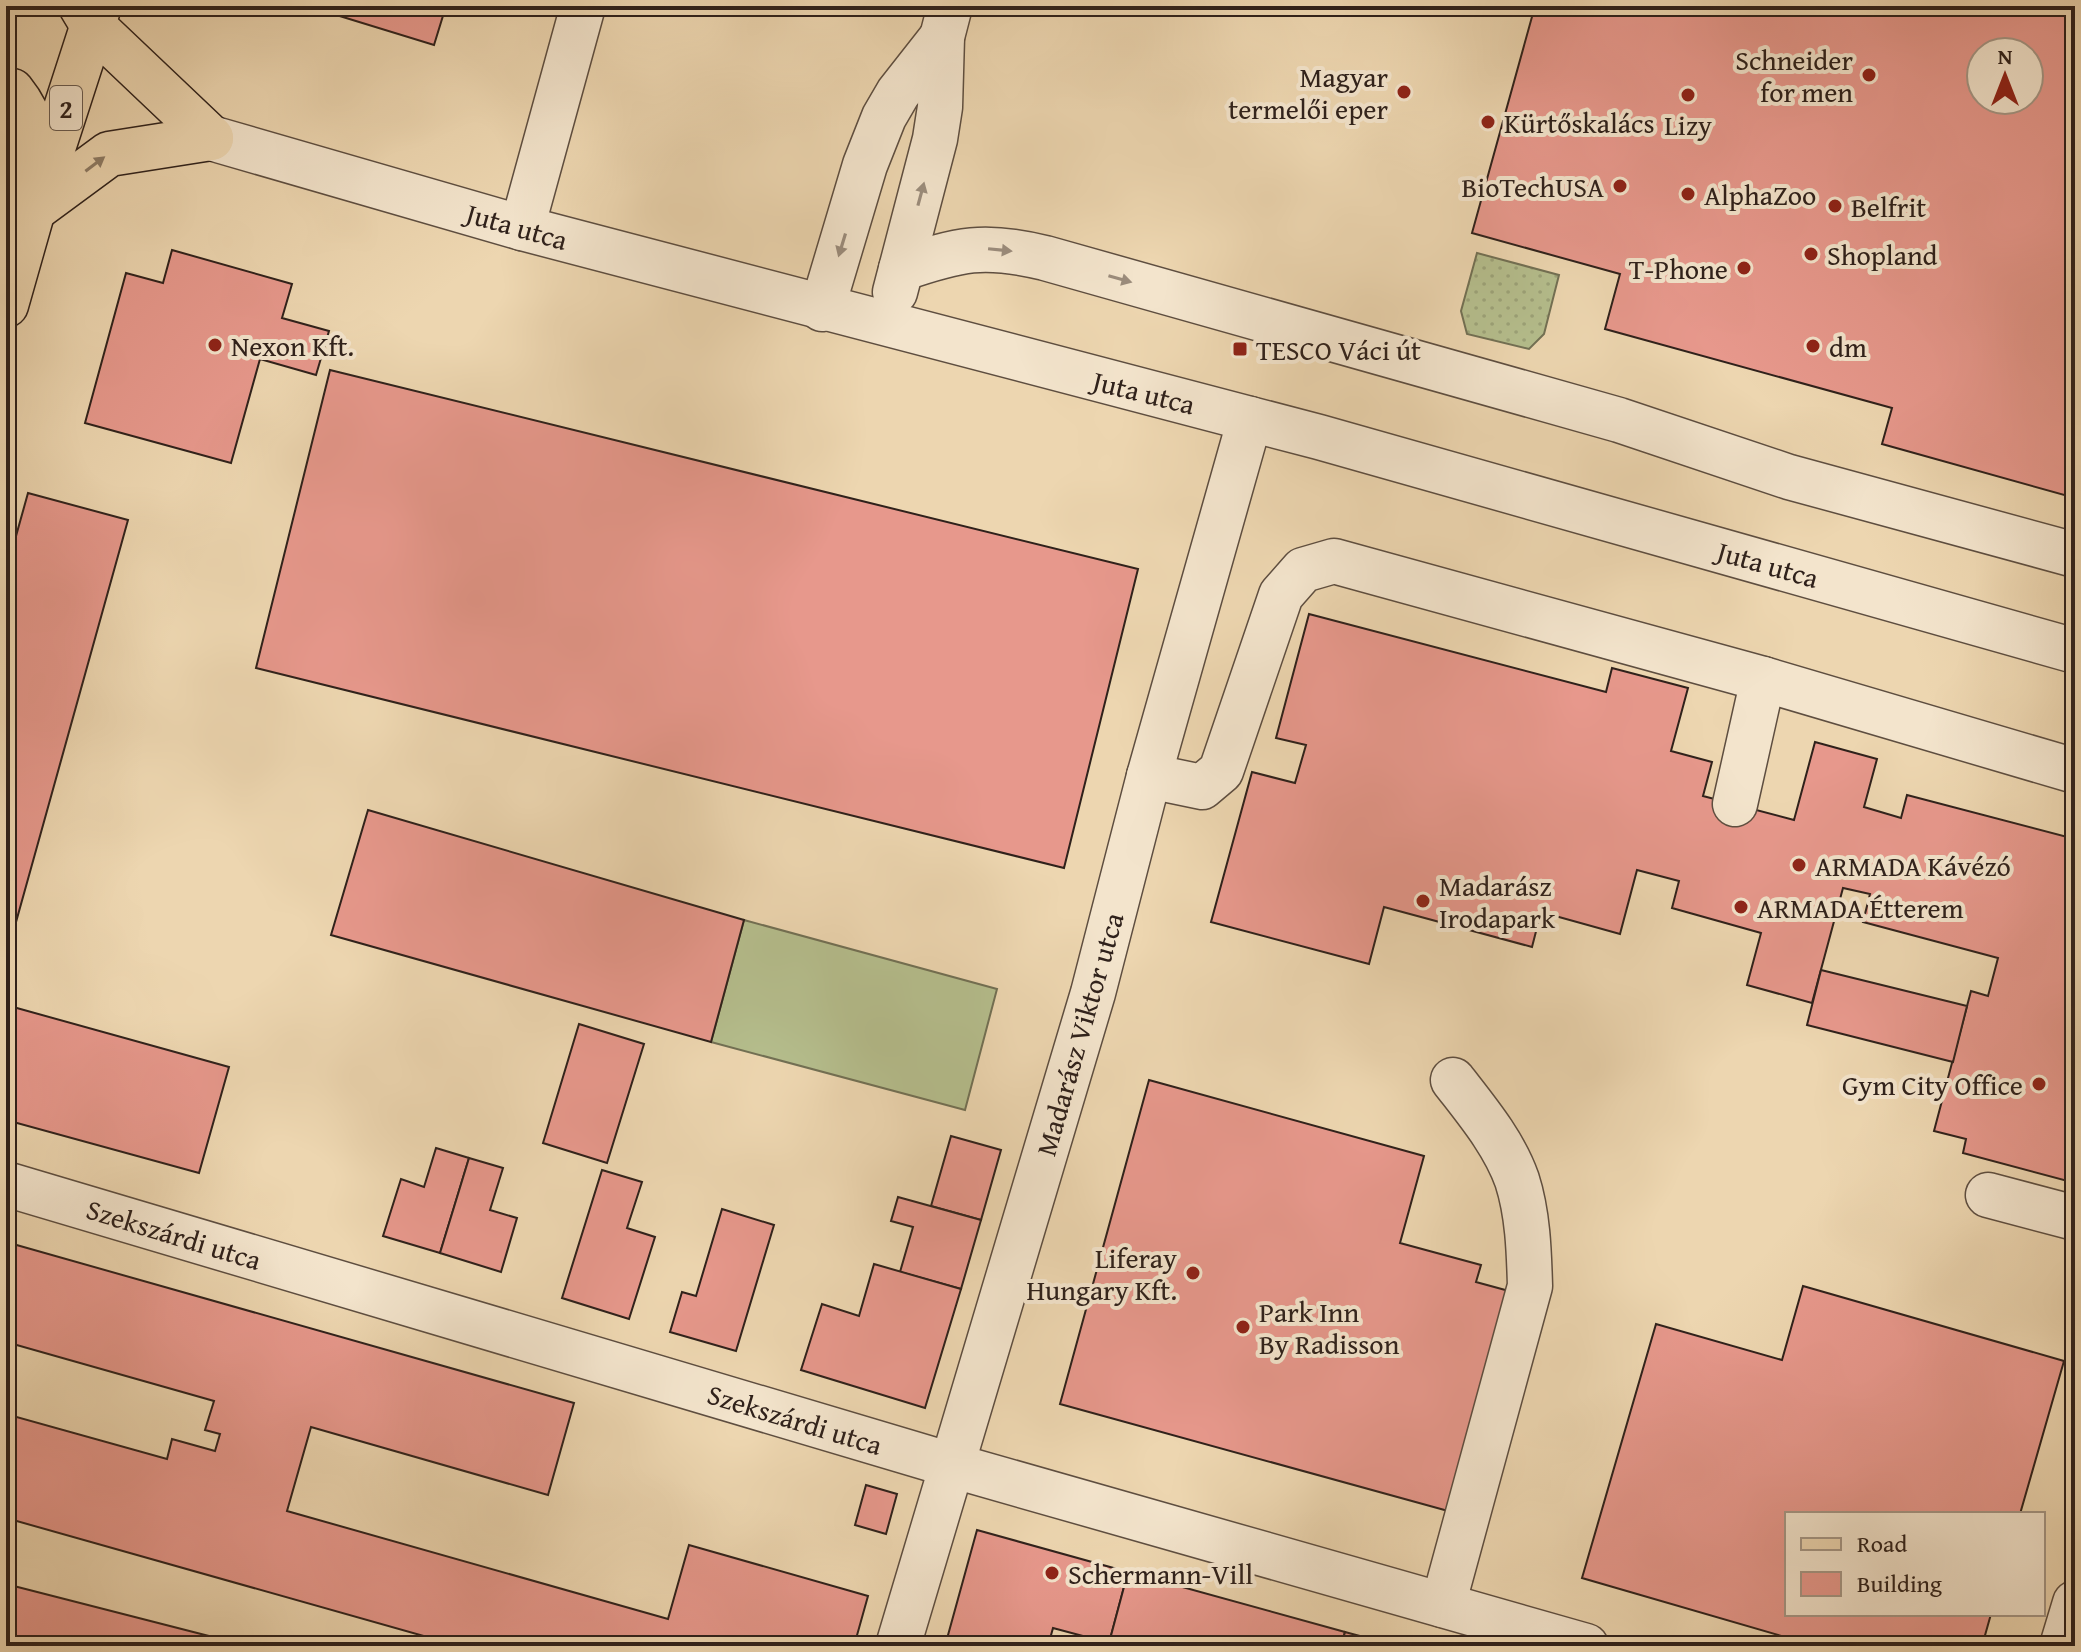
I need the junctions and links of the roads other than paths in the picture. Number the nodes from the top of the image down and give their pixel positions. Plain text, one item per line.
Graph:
1 (583, 6) edge
2 (91, 13) edge
3 (946, 21) edge
4 (6, 94) edge
5 (211, 138) junction
6 (33, 210) junction
7 (522, 228) junction
8 (901, 269) junction
9 (6, 305) edge
10 (822, 309) junction
11 (886, 325) junction
12 (1250, 419) junction
13 (2075, 555) edge
14 (2075, 651) edge
15 (1763, 679) junction
16 (2075, 771) edge
17 (1149, 776) junction
18 (1202, 787) junction
19 (1244, 799) dead end
20 (1735, 804) dead end
21 (1453, 1080) dead end
22 (6, 1184) edge
23 (1988, 1195) dead end
24 (2075, 1218) edge
25 (951, 1465) junction
26 (2075, 1603) edge
27 (1443, 1605) junction
28 (898, 1646) edge
29 (1586, 1646) edge
30 (2062, 1646) edge

1 - 7 street
2 - 5 main road
2 - 6 main road, 2
8 -> 3 street
3 -> 10 street
4 - 6 main road
6 -> 5 main road
5 - 7 street, Juta utca
6 - 9 main road, 2
7 - 10 street, Juta utca
8 - 11 street
8 -> 13 street
10 - 11 street, Juta utca
11 - 12 street, Juta utca
12 - 14 street, Juta utca
12 - 17 street, Madarász Viktor utca
15 - 16 street
15 - 18 street
15 - 20 street
17 - 18 street
17 - 25 street, Madarász Viktor utca
18 - 19 street
21 - 27 street
22 - 25 street, Szekszárdi utca
23 - 24 street
25 - 27 street, Szekszárdi utca
25 - 28 street, Madarász Viktor utca
26 - 30 street
27 - 29 street, Szekszárdi utca

